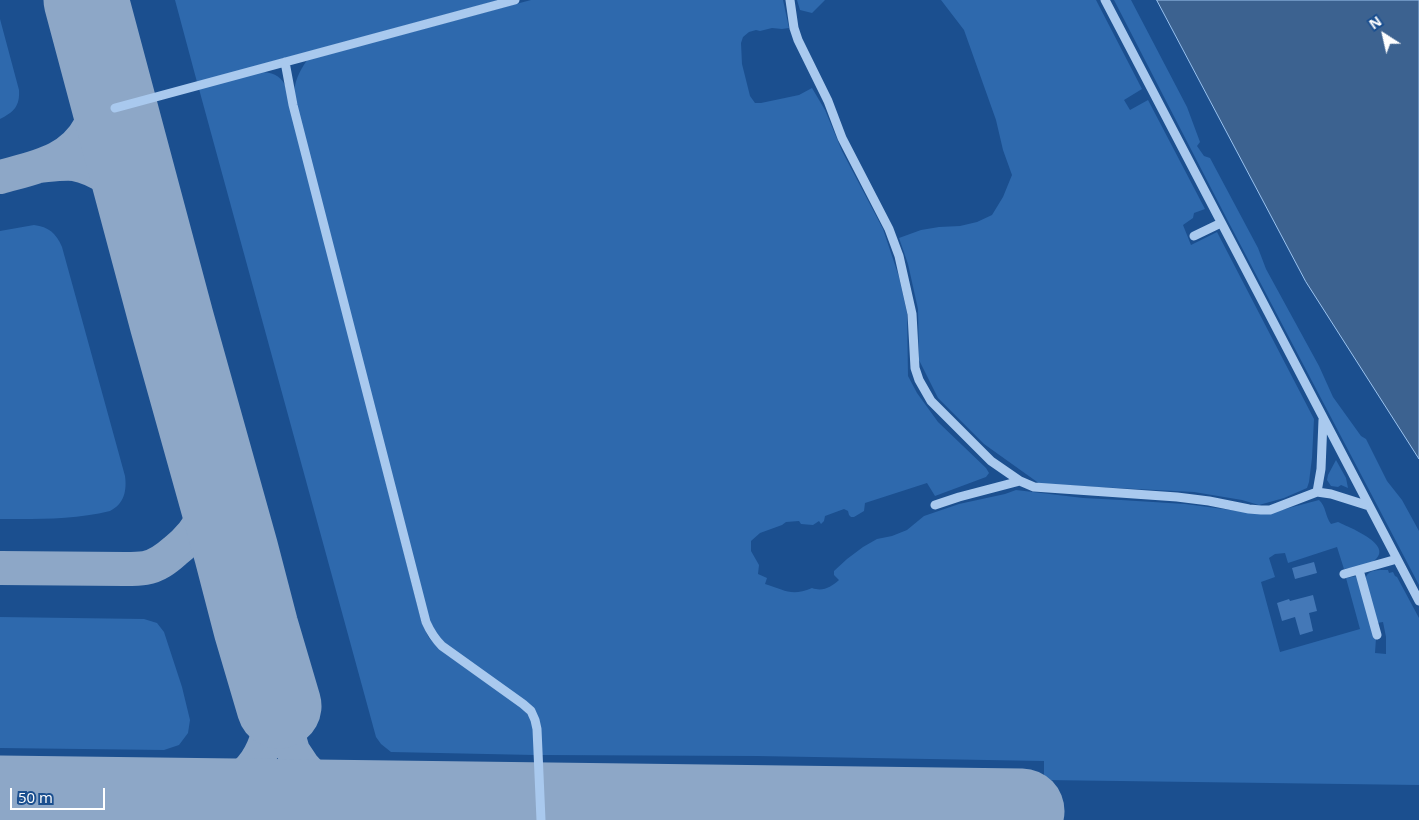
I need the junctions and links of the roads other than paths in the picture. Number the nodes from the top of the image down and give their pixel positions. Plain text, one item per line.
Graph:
1 (514, 0) edge
2 (790, 0) edge
3 (1105, 0) edge
4 (286, 62) junction
5 (115, 108) dead end
6 (1221, 223) junction
7 (1194, 236) dead end
8 (1323, 418) junction
9 (1020, 481) junction
10 (1317, 492) junction
11 (935, 505) dead end
12 (1369, 506) junction
13 (1397, 559) junction
14 (1359, 570) junction
15 (1344, 574) dead end
16 (1419, 601) edge
17 (1377, 635) dead end
18 (541, 820) edge

1 - 4 lane
2 - 9 lane
3 - 6 lane
4 - 5 lane
4 - 18 lane
6 - 7 lane
6 - 8 lane
8 - 10 lane
8 - 12 lane
9 - 10 lane
9 - 11 lane
10 - 12 lane
12 - 13 lane
13 - 14 lane
13 - 16 lane
14 - 15 lane
14 - 17 lane

